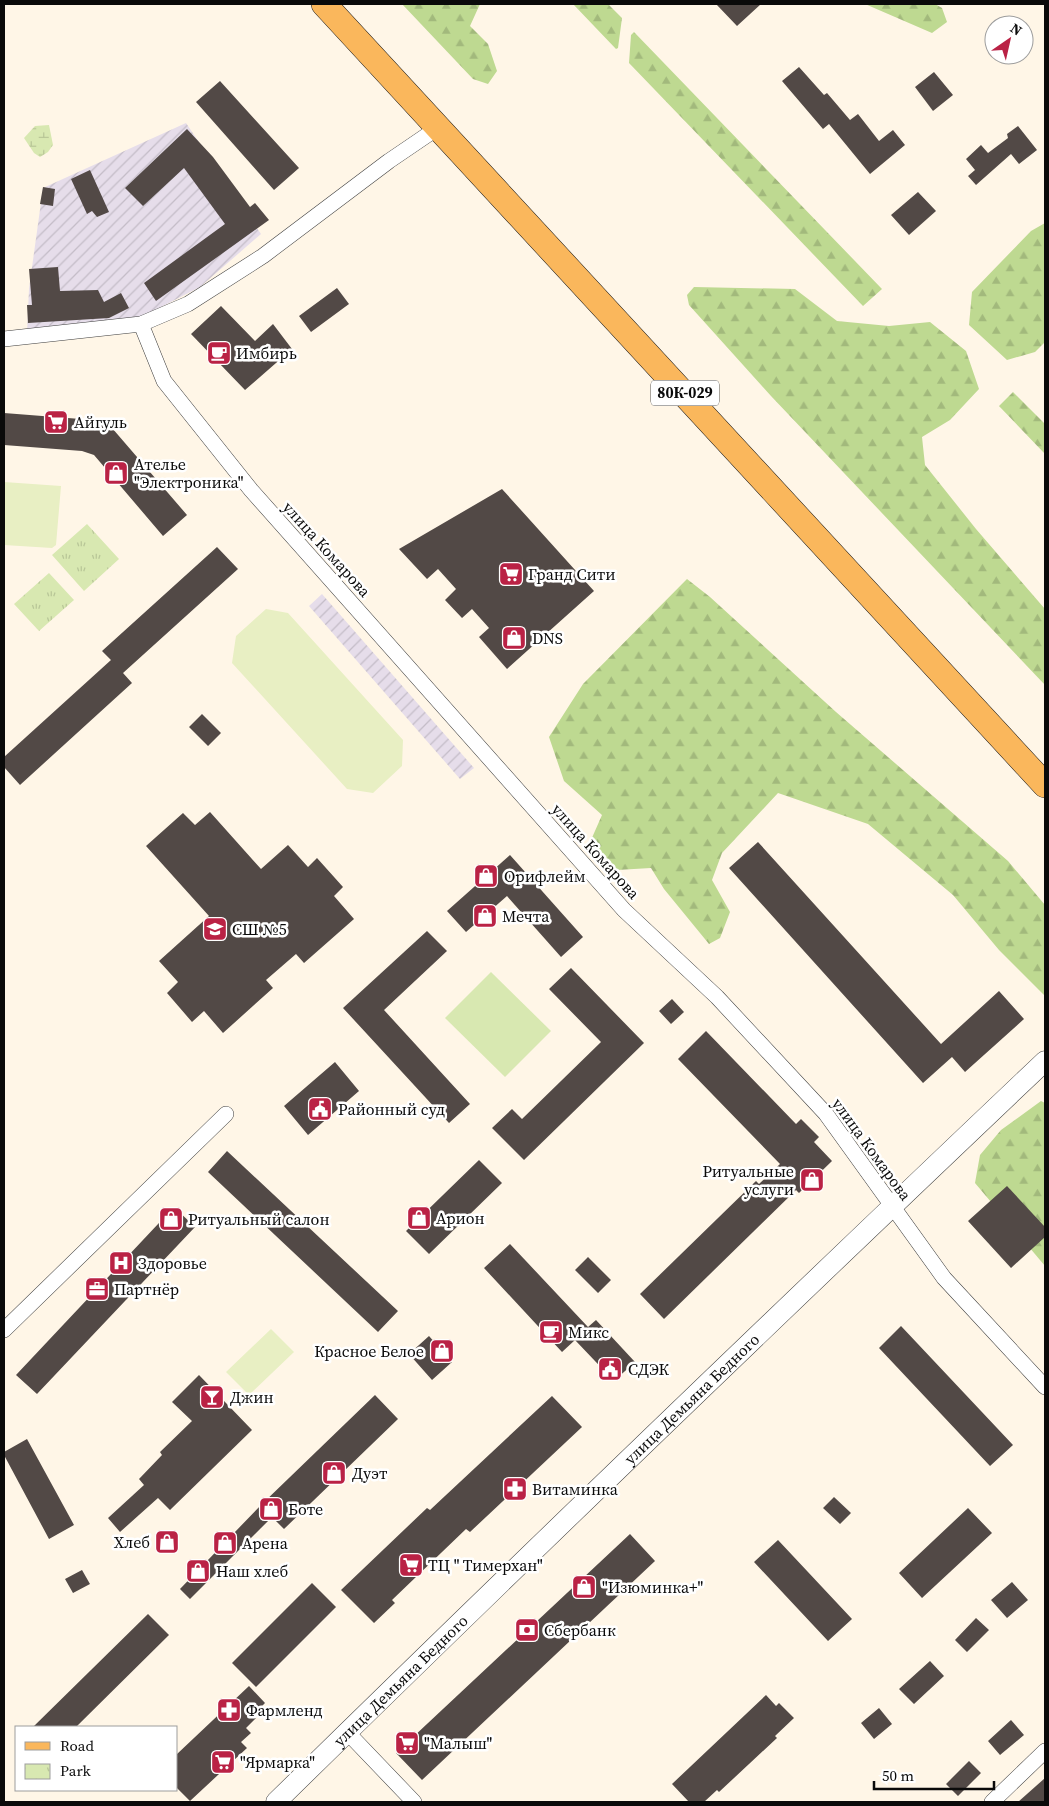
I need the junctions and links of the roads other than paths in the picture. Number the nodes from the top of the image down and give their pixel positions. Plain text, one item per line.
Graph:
1 (324, 4) edge
2 (439, 127) junction
3 (141, 324) junction
4 (4, 339) edge
5 (1045, 784) edge
6 (1045, 1061) edge
7 (226, 1114) dead end
8 (893, 1206) junction
9 (4, 1330) edge
10 (1045, 1387) edge
11 (347, 1732) junction
12 (1045, 1751) edge
13 (276, 1802) edge
14 (414, 1802) edge
15 (992, 1802) edge

1 - 2 main road, 80К-029
2 - 3 street
2 - 5 main road, 80К-029
3 - 4 street
3 - 8 street, улица Комарова
6 - 8 street, улица Демьяна Бедного
7 - 9 street
8 - 10 street, улица Комарова
8 - 11 street, улица Демьяна Бедного
11 - 13 street, улица Демьяна Бедного
11 - 14 street
12 - 15 street

